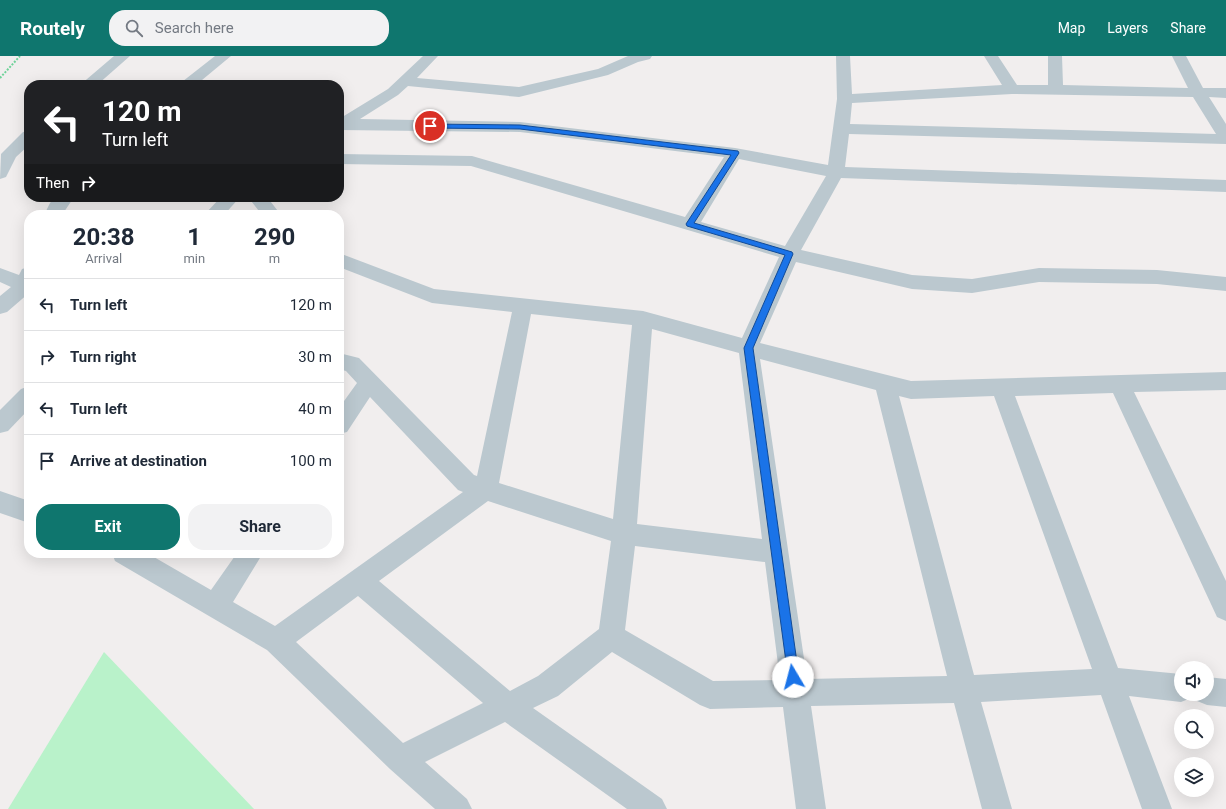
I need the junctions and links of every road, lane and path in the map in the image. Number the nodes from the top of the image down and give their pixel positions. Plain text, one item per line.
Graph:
1 (20, 56) edge
2 (123, 56) edge
3 (224, 56) edge
4 (431, 56) edge
5 (843, 56) edge
6 (992, 56) edge
7 (1054, 56) edge
8 (1179, 56) edge
9 (637, 57) edge
10 (0, 78) edge
11 (94, 80) edge
12 (193, 80) edge
13 (405, 81) junction
14 (1012, 89) junction
15 (1056, 89) junction
16 (1198, 92) junction
17 (1226, 93) edge
18 (845, 99) junction
19 (344, 123) edge
20 (344, 125) edge
21 (840, 129) junction
22 (1226, 138) edge
23 (24, 140) edge
24 (735, 153) junction
25 (344, 159) edge
26 (836, 172) junction
27 (0, 173) edge
28 (1226, 186) edge
29 (226, 202) edge
30 (261, 202) edge
31 (218, 210) edge
32 (268, 210) edge
33 (690, 224) junction
34 (790, 254) junction
35 (344, 262) edge
36 (0, 275) edge
37 (24, 281) edge
38 (1226, 284) edge
39 (24, 286) edge
40 (523, 306) junction
41 (0, 307) edge
42 (644, 319) junction
43 (748, 348) junction
44 (344, 362) edge
45 (1226, 381) edge
46 (369, 382) junction
47 (884, 383) junction
48 (1119, 384) junction
49 (1001, 388) junction
50 (24, 400) edge
51 (344, 418) edge
52 (0, 424) edge
53 (486, 489) junction
54 (0, 502) edge
55 (24, 510) edge
56 (624, 534) junction
57 (776, 552) junction
58 (133, 558) edge
59 (248, 558) edge
60 (359, 581) junction
61 (215, 606) junction
62 (1226, 608) edge
63 (611, 636) junction
64 (276, 641) junction
65 (1109, 681) junction
66 (1174, 687) edge
67 (964, 689) junction
68 (1214, 692) edge
69 (795, 693) junction
70 (1226, 693) edge
71 (507, 706) junction
72 (400, 759) junction
73 (457, 809) edge
74 (652, 809) edge
75 (811, 809) edge
76 (997, 809) edge
77 (1157, 809) edge

1 - 10 path
2 - 11 street
3 - 12 street
4 - 13 street
5 - 18 street
6 - 14 street
7 - 15 street
8 - 16 street
9 - 13 street
13 - 19 street
14 - 15 street
14 - 18 street
15 - 16 street
16 - 17 street
16 - 22 street
18 - 21 street
20 - 24 street
21 - 22 street
21 - 26 street
23 - 27 street
24 - 26 street
24 - 33 street
25 - 33 street
26 - 28 street
26 - 34 street
29 - 31 street
30 - 32 street
33 - 34 street
34 - 38 street
34 - 43 street
35 - 40 street
36 - 37 street
39 - 41 street
40 - 42 street
40 - 53 street
42 - 43 street
42 - 56 street
43 - 47 street
43 - 57 street
44 - 46 street
45 - 48 street
46 - 51 street
46 - 53 street
47 - 49 street
47 - 67 street
48 - 49 street
48 - 62 street
49 - 65 street
50 - 52 street
53 - 56 street
53 - 60 street
54 - 55 street
56 - 57 street
56 - 63 street
57 - 69 street
58 - 61 street
59 - 61 street
60 - 64 street
60 - 71 street
61 - 64 street
63 - 69 street
63 - 71 street
64 - 72 street
65 - 66 street
65 - 67 street
65 - 77 street
67 - 69 street
67 - 76 street
68 - 70 street
69 - 75 street
71 - 72 street
71 - 74 street
72 - 73 street

